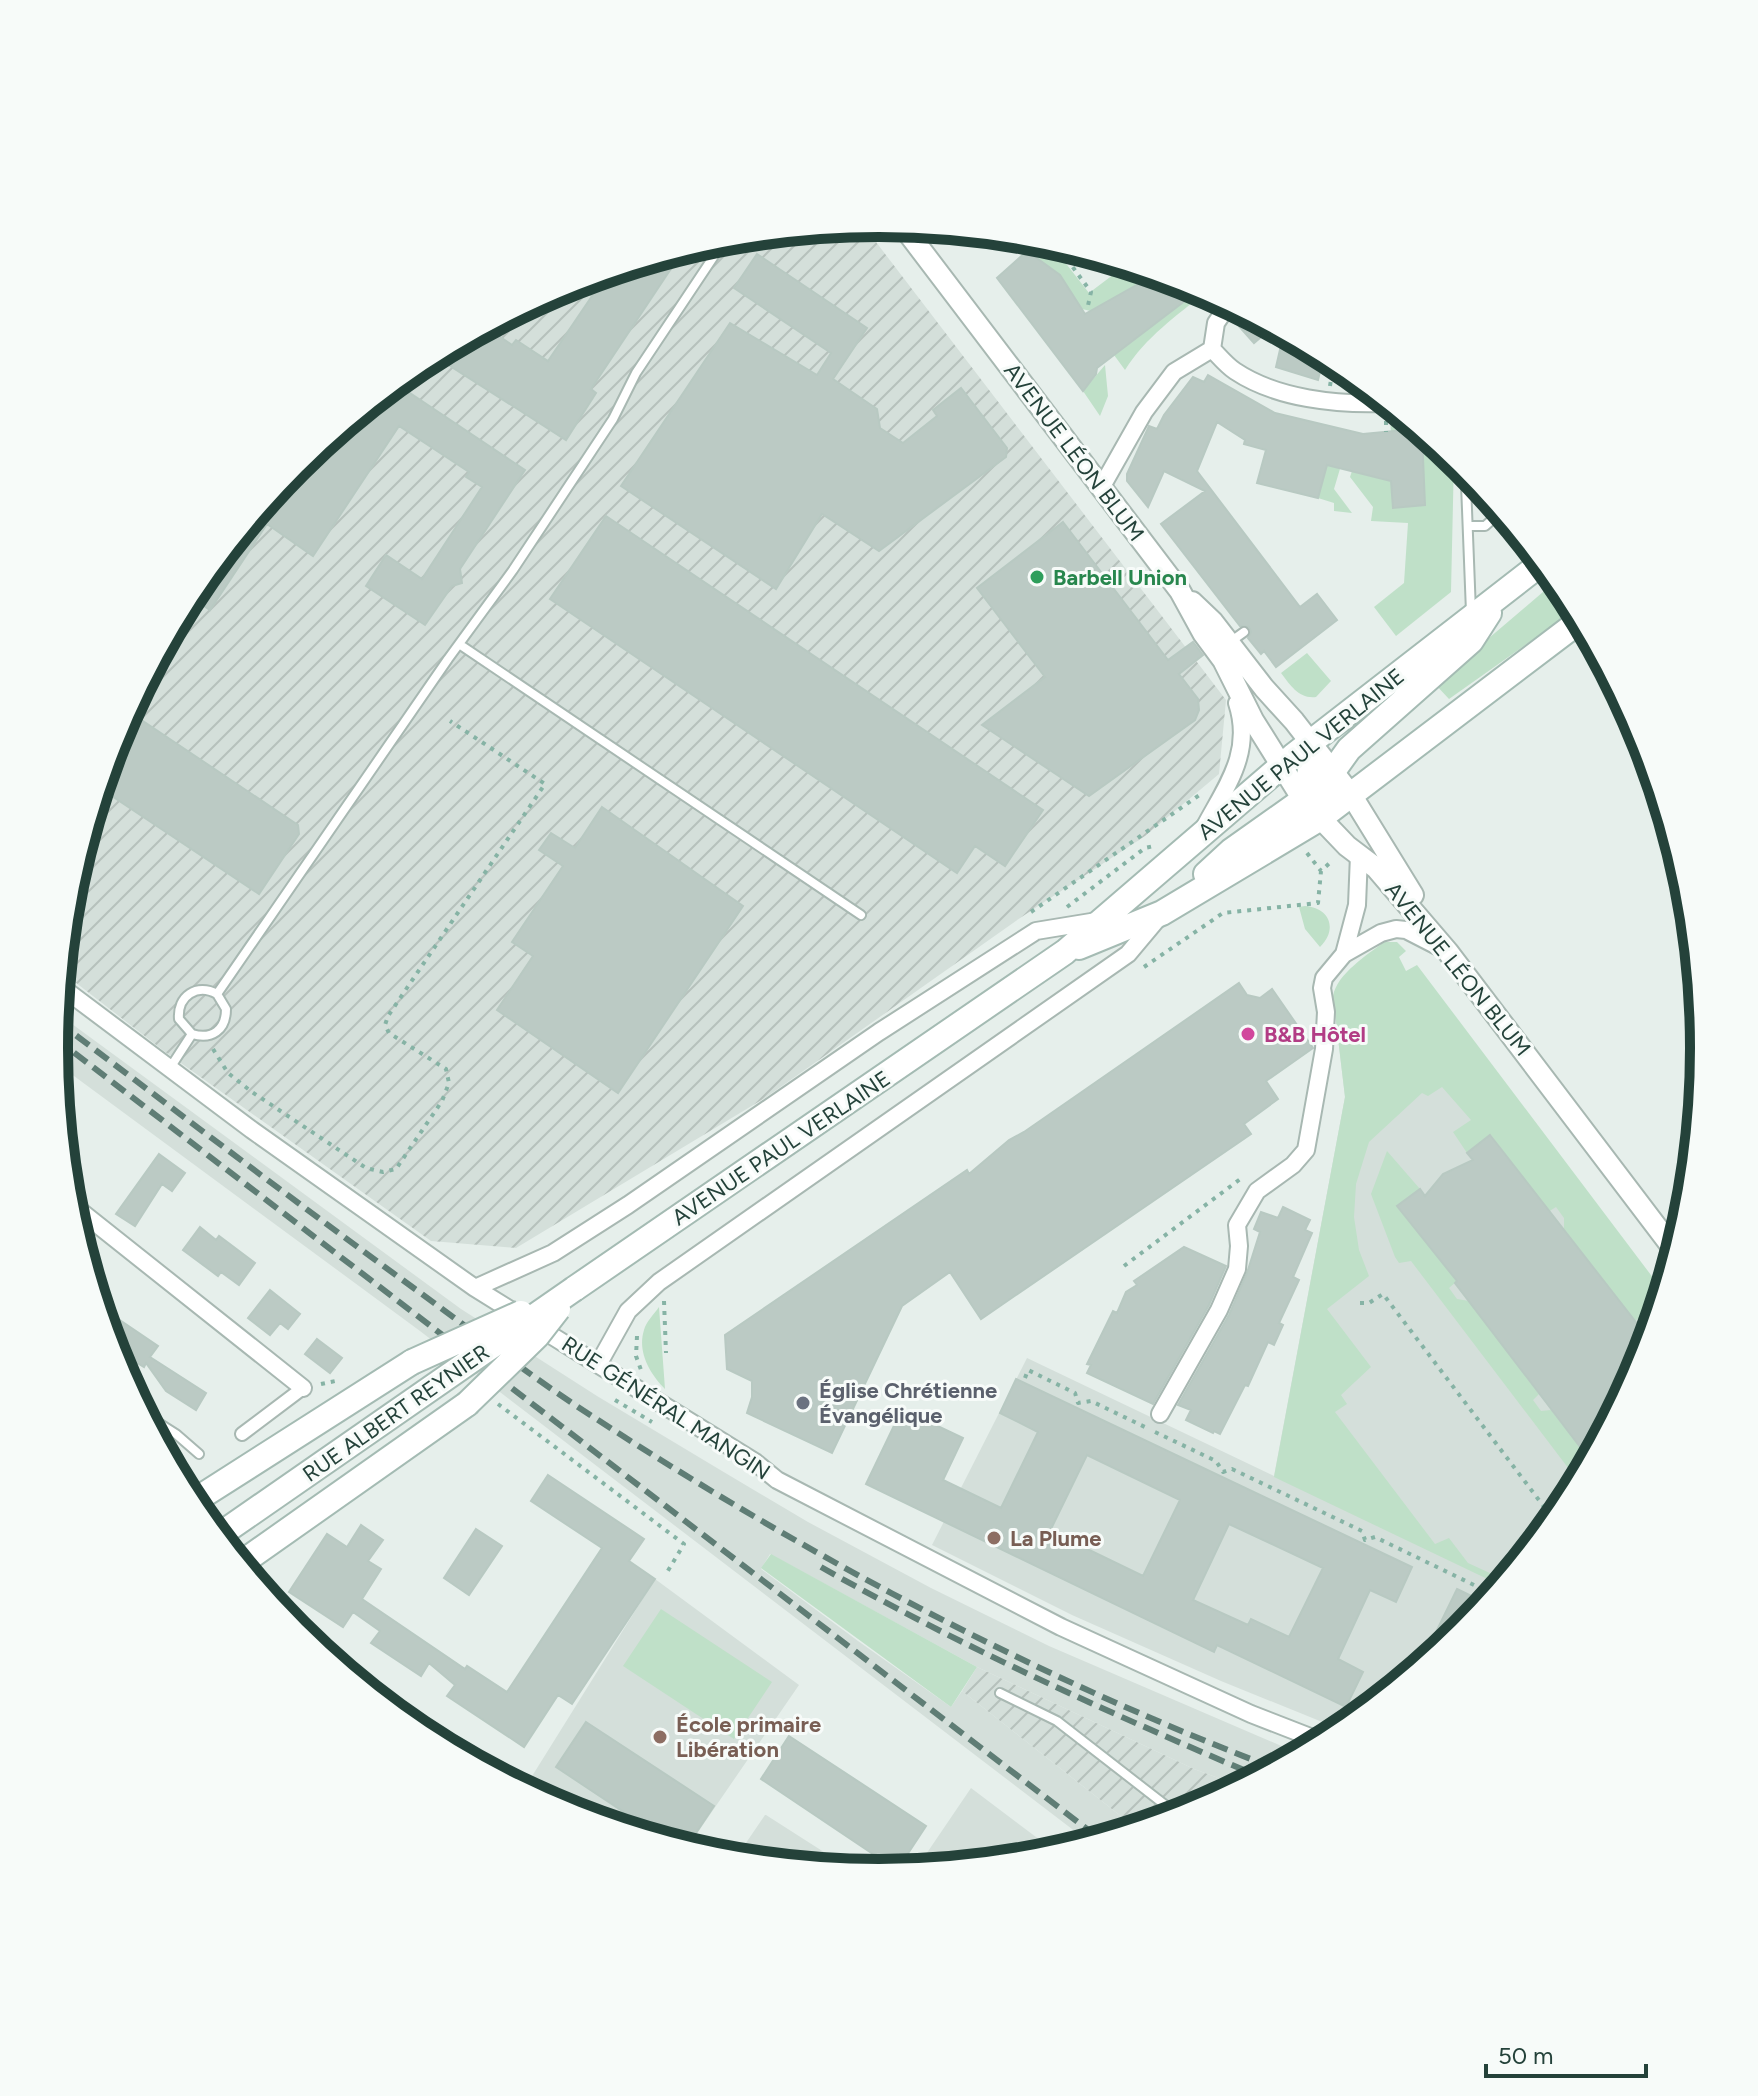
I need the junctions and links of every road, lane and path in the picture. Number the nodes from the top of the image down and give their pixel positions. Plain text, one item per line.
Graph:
1 (912, 238) edge
2 (715, 254) edge
3 (1068, 260) edge
4 (1087, 310) dead end
5 (1222, 314) edge
6 (1212, 349) junction
7 (1332, 375) edge
8 (1330, 384) dead end
9 (1370, 403) edge
10 (1101, 488) junction
11 (1466, 490) edge
12 (1493, 519) edge
13 (1468, 526) junction
14 (1533, 570) edge
15 (1499, 598) junction
16 (1471, 619) junction
17 (1571, 626) edge
18 (459, 644) junction
19 (1232, 645) junction
20 (450, 721) dead end
21 (1316, 778) junction
22 (1319, 819) junction
23 (1199, 837) junction
24 (1159, 845) dead end
25 (1359, 855) junction
26 (1321, 871) dead end
27 (1162, 913) junction
28 (861, 915) dead end
29 (1099, 921) junction
30 (1036, 931) junction
31 (1065, 952) junction
32 (1448, 952) junction
33 (1344, 954) junction
34 (1134, 973) dead end
35 (70, 994) edge
36 (217, 994) junction
37 (192, 1034) junction
38 (206, 1037) junction
39 (170, 1068) junction
40 (1254, 1169) dead end
41 (87, 1218) edge
42 (1666, 1240) edge
43 (1124, 1266) dead end
44 (475, 1288) junction
45 (574, 1289) junction
46 (676, 1292) dead end
47 (1360, 1303) dead end
48 (640, 1326) dead end
49 (666, 1353) dead end
50 (599, 1363) junction
51 (351, 1373) dead end
52 (1025, 1378) dead end
53 (303, 1388) junction
54 (640, 1390) junction
55 (496, 1403) dead end
56 (628, 1408) dead end
57 (1160, 1414) dead end
58 (162, 1425) edge
59 (242, 1434) dead end
60 (199, 1454) dead end
61 (203, 1495) edge
62 (1546, 1509) edge
63 (227, 1530) edge
64 (249, 1558) edge
65 (666, 1574) dead end
66 (1480, 1592) edge
67 (1000, 1693) dead end
68 (1307, 1736) edge
69 (1166, 1806) edge

1 - 10 street, AVENUE LÉON BLUM
2 - 18 lane
3 - 4 path
5 - 6 street
6 - 9 street
6 - 10 street
7 - 8 path
10 - 19 street, AVENUE LÉON BLUM
11 - 13 lane
12 - 13 lane
13 - 16 lane
14 - 15 main road, AVENUE PAUL VERLAINE
15 - 16 main road, AVENUE PAUL VERLAINE
15 - 21 main road
16 - 21 main road, AVENUE PAUL VERLAINE
17 - 21 main road, AVENUE PAUL VERLAINE
18 - 28 lane
18 - 36 lane
19 - 21 street
19 - 21 street, AVENUE LÉON BLUM
19 - 23 street
20 - 38 path
21 - 22 main road, AVENUE PAUL VERLAINE
21 - 23 main road, AVENUE PAUL VERLAINE
21 - 27 main road
21 - 32 street, AVENUE LÉON BLUM
22 - 25 street, AVENUE LÉON BLUM
22 - 27 main road, AVENUE PAUL VERLAINE
23 - 29 main road, AVENUE PAUL VERLAINE
24 - 30 path
25 - 32 street, AVENUE LÉON BLUM
25 - 33 street
26 - 34 path
27 - 31 main road, AVENUE PAUL VERLAINE
27 - 50 street
29 - 30 street
29 - 31 main road, AVENUE PAUL VERLAINE
30 - 44 street
31 - 45 main road, AVENUE PAUL VERLAINE
32 - 33 street
32 - 42 street, AVENUE LÉON BLUM
33 - 57 street
35 - 39 street, RUE GÉNÉRAL MANGIN
36 - 37 lane
36 - 38 lane
37 - 38 lane
37 - 39 lane
39 - 44 street, RUE GÉNÉRAL MANGIN
40 - 43 path
41 - 53 street
44 - 50 street, RUE GÉNÉRAL MANGIN
45 - 61 main road, bridge
45 - 63 main road, RUE ALBERT REYNIER, bridge
45 - 64 main road, bridge
46 - 49 path
47 - 62 path
48 - 54 path
50 - 54 street, RUE GÉNÉRAL MANGIN
51 - 53 path
52 - 66 path
53 - 59 street
54 - 56 path
54 - 68 street, RUE GÉNÉRAL MANGIN
55 - 65 path
58 - 60 lane
67 - 69 lane

